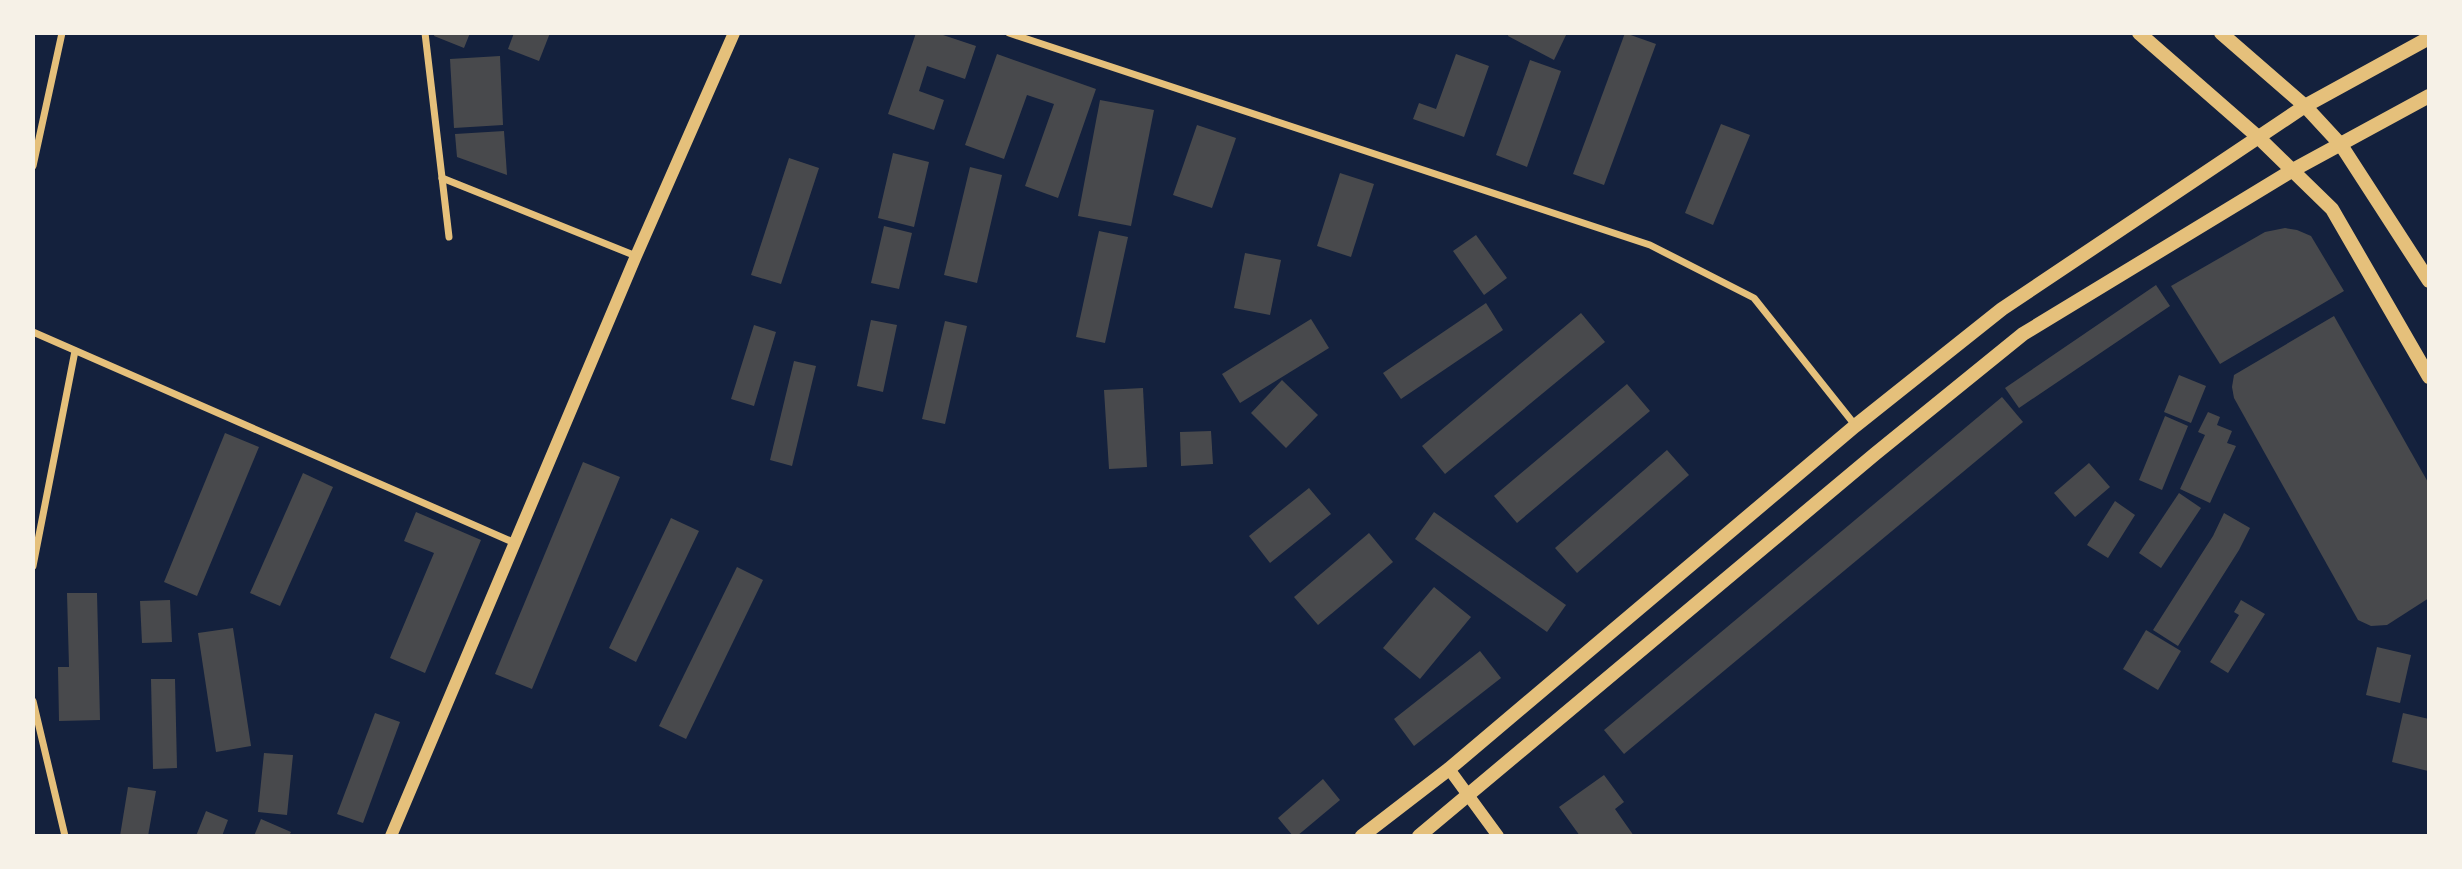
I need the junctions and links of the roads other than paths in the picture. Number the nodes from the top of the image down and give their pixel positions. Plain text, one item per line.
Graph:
1 (62, 33) edge
2 (425, 33) edge
3 (734, 33) edge
4 (1009, 33) edge
5 (2139, 33) edge
6 (2221, 33) edge
7 (2429, 38) edge
8 (2429, 96) edge
9 (2305, 106) junction
10 (2258, 137) junction
11 (2342, 145) junction
12 (33, 166) edge
13 (2293, 170) junction
14 (442, 178) junction
15 (449, 237) dead end
16 (636, 256) junction
17 (2429, 281) edge
18 (33, 332) edge
19 (75, 351) junction
20 (2429, 377) edge
21 (1855, 426) junction
22 (515, 543) junction
23 (33, 566) edge
24 (33, 701) edge
25 (1449, 769) junction
26 (1469, 796) junction
27 (65, 836) edge
28 (391, 836) edge
29 (1362, 836) edge
30 (1419, 836) edge
31 (1498, 836) edge

1 - 12 street
2 - 14 street
3 - 16 street
4 - 21 street
5 - 10 main road
6 - 9 main road
7 - 9 main road
8 - 11 main road
9 - 10 main road
9 - 11 main road
10 - 13 main road
10 - 21 main road
11 - 13 main road
11 - 17 main road
13 - 20 main road
13 - 26 main road
14 - 15 street
14 - 16 street
16 - 22 street
18 - 19 street
19 - 22 street
19 - 23 street
21 - 25 main road
22 - 28 street
24 - 27 street
25 - 26 street
25 - 29 main road
26 - 30 main road
26 - 31 street

